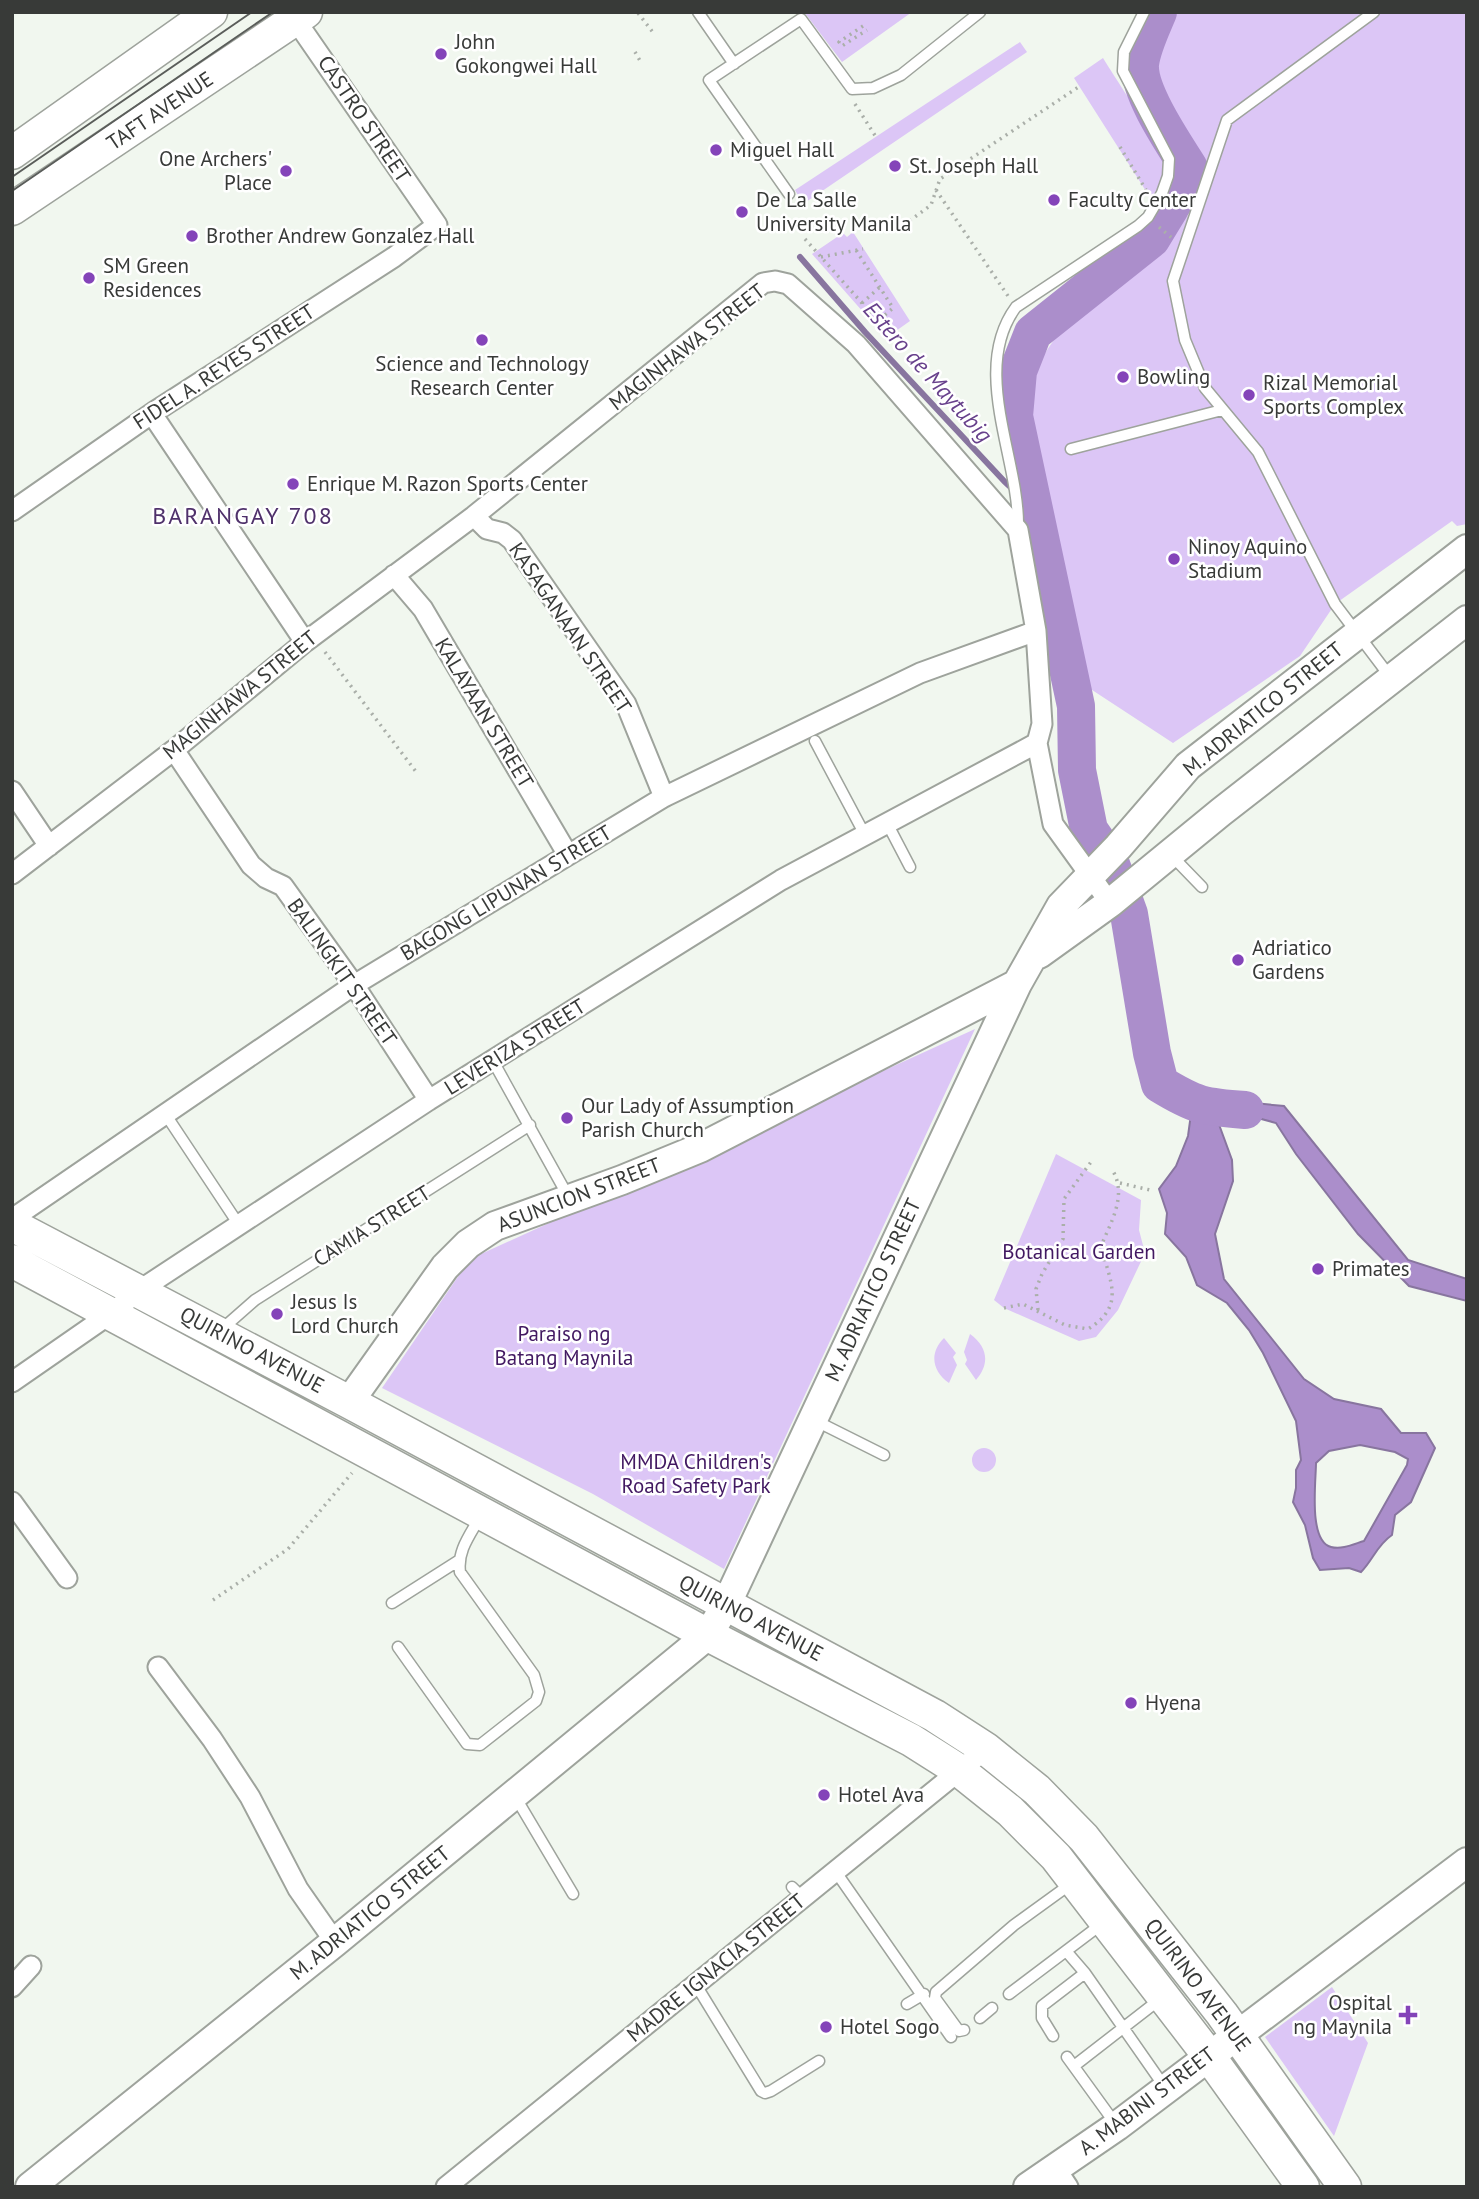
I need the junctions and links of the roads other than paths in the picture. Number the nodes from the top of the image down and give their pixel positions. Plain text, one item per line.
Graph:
1 (211, 12) edge
2 (698, 12) edge
3 (980, 12) edge
4 (1144, 12) edge
5 (1374, 12) edge
6 (298, 15) edge
7 (734, 64) junction
8 (12, 153) edge
9 (789, 194) dead end
10 (12, 209) edge
11 (437, 225) joint
12 (1222, 410) junction
13 (152, 414) junction
14 (1071, 449) dead end
15 (12, 511) edge
16 (474, 516) junction
17 (1018, 530) junction
18 (1467, 549) edge
19 (394, 575) junction
20 (1467, 620) edge
21 (1036, 631) junction
22 (1356, 634) junction
23 (309, 639) junction
24 (1391, 679) junction
25 (815, 741) dead end
26 (1037, 743) junction
27 (174, 750) junction
28 (12, 791) edge
29 (664, 797) junction
30 (887, 823) junction
31 (864, 835) junction
32 (49, 846) junction
33 (568, 855) junction
34 (1170, 855) junction
35 (910, 867) dead end
36 (1094, 873) junction
37 (12, 874) edge
38 (1202, 887) dead end
39 (1119, 896) junction
40 (1034, 958) junction
41 (1017, 984) junction
42 (354, 985) junction
43 (493, 1061) junction
44 (429, 1100) junction
45 (170, 1121) dead end
46 (530, 1125) junction
47 (570, 1199) junction
48 (12, 1222) edge
49 (239, 1225) junction
50 (12, 1261) edge
51 (140, 1290) junction
52 (110, 1314) junction
53 (217, 1332) junction
54 (12, 1381) edge
55 (349, 1402) junction
56 (812, 1419) junction
57 (884, 1455) dead end
58 (12, 1502) edge
59 (482, 1514) junction
60 (458, 1561) junction
61 (67, 1578) dead end
62 (391, 1602) dead end
63 (717, 1621) junction
64 (398, 1647) dead end
65 (158, 1667) dead end
66 (986, 1749) junction
67 (960, 1771) junction
68 (514, 1796) junction
69 (1467, 1862) edge
70 (836, 1872) junction
71 (1075, 1881) junction
72 (573, 1894) dead end
73 (1106, 1921) junction
74 (335, 1942) junction
75 (1066, 1951) junction
76 (31, 1966) dead end
77 (1085, 1973) junction
78 (696, 1984) junction
79 (12, 1987) edge
80 (924, 1994) junction
81 (1009, 1994) dead end
82 (1164, 1997) junction
83 (907, 2004) dead end
84 (992, 2008) dead end
85 (980, 2018) dead end
86 (1124, 2026) junction
87 (964, 2030) dead end
88 (1236, 2034) junction
89 (1053, 2036) dead end
90 (951, 2037) dead end
91 (1209, 2056) junction
92 (1067, 2057) dead end
93 (819, 2061) dead end
94 (1074, 2066) junction
95 (1166, 2089) junction
96 (1117, 2126) junction
97 (1057, 2172) edge
98 (30, 2187) edge
99 (446, 2187) edge
100 (1028, 2187) edge
101 (1303, 2187) edge
102 (1345, 2187) edge

1 - 8 main road
2 - 7 lane
3 - 7 lane
4 - 17 lane
5 - 12 lane
6 - 10 main road, TAFT AVENUE
6 - 11 street, CASTRO STREET
7 - 9 lane
11 - 13 street, FIDEL A. REYES STREET
12 - 14 lane
12 - 22 lane
13 - 15 street, FIDEL A. REYES STREET
13 - 23 street
16 - 17 street, MAGINHAWA STREET
16 - 19 street, MAGINHAWA STREET
16 - 29 street, KASAGANAAN STREET
17 - 21 street
18 - 22 street, M. ADRIATICO STREET
19 - 23 street, MAGINHAWA STREET
19 - 33 street, KALAYAAN STREET
20 - 24 street, M. ADRIATICO STREET
21 - 26 street
21 - 29 street, BAGONG LIPUNAN STREET
22 - 24 lane
22 - 36 street, M. ADRIATICO STREET
23 - 27 street, MAGINHAWA STREET
24 - 34 street, M. ADRIATICO STREET
25 - 31 lane
26 - 30 street, LEVERIZA STREET
26 - 36 street
27 - 32 street, MAGINHAWA STREET
27 - 42 street, BALINGKIT STREET
28 - 32 street
29 - 33 street, BAGONG LIPUNAN STREET
30 - 31 street, LEVERIZA STREET
30 - 35 lane
31 - 43 street, LEVERIZA STREET
32 - 37 street, MAGINHAWA STREET
33 - 42 street, BAGONG LIPUNAN STREET
34 - 38 lane
34 - 39 street, M. ADRIATICO STREET
36 - 39 street
36 - 40 street, M. ADRIATICO STREET
39 - 40 street, M. ADRIATICO STREET
40 - 41 street, M. ADRIATICO STREET
41 - 47 street, ASUNCION STREET
41 - 56 street, M. ADRIATICO STREET
42 - 44 street, BALINGKIT STREET
42 - 48 street, BAGONG LIPUNAN STREET
43 - 44 street, LEVERIZA STREET
43 - 46 lane
44 - 49 street, LEVERIZA STREET
45 - 49 lane
46 - 47 lane
46 - 53 lane, CAMIA STREET
47 - 55 street, ASUNCION STREET
48 - 51 main road, QUIRINO AVENUE
49 - 51 street, LEVERIZA STREET
50 - 52 main road, QUIRINO AVENUE
51 - 52 street, LEVERIZA STREET
51 - 53 main road, QUIRINO AVENUE
52 - 54 street, LEVERIZA STREET
52 - 59 main road, QUIRINO AVENUE
53 - 55 main road, QUIRINO AVENUE
55 - 63 main road, QUIRINO AVENUE
56 - 57 lane
56 - 63 street, M. ADRIATICO STREET
58 - 61 street
59 - 60 lane
59 - 63 main road, QUIRINO AVENUE
60 - 62 lane
60 - 64 lane
63 - 66 main road, QUIRINO AVENUE
63 - 67 main road, QUIRINO AVENUE
63 - 68 street, M. ADRIATICO STREET
65 - 74 street
66 - 67 street, MADRE IGNACIA STREET
66 - 88 main road, QUIRINO AVENUE
67 - 70 street, MADRE IGNACIA STREET
67 - 71 main road, QUIRINO AVENUE
68 - 72 lane
68 - 74 street, M. ADRIATICO STREET
69 - 88 street, A. MABINI STREET
70 - 78 street, MADRE IGNACIA STREET
70 - 80 lane
71 - 73 main road, QUIRINO AVENUE
71 - 87 lane
73 - 75 lane
73 - 82 main road, QUIRINO AVENUE
74 - 98 street, M. ADRIATICO STREET
75 - 77 lane
75 - 81 lane
76 - 79 street
77 - 86 lane
77 - 89 lane
78 - 93 lane
78 - 99 street, MADRE IGNACIA STREET
80 - 83 lane
80 - 90 lane
82 - 86 lane
82 - 91 main road, QUIRINO AVENUE
84 - 85 lane
86 - 94 lane
86 - 95 lane
88 - 91 street, A. MABINI STREET
88 - 102 main road, QUIRINO AVENUE
91 - 95 street, A. MABINI STREET
91 - 101 main road, QUIRINO AVENUE
92 - 94 lane
94 - 96 lane
95 - 96 street, A. MABINI STREET
96 - 97 street, A. MABINI STREET
97 - 100 street, A. MABINI STREET

